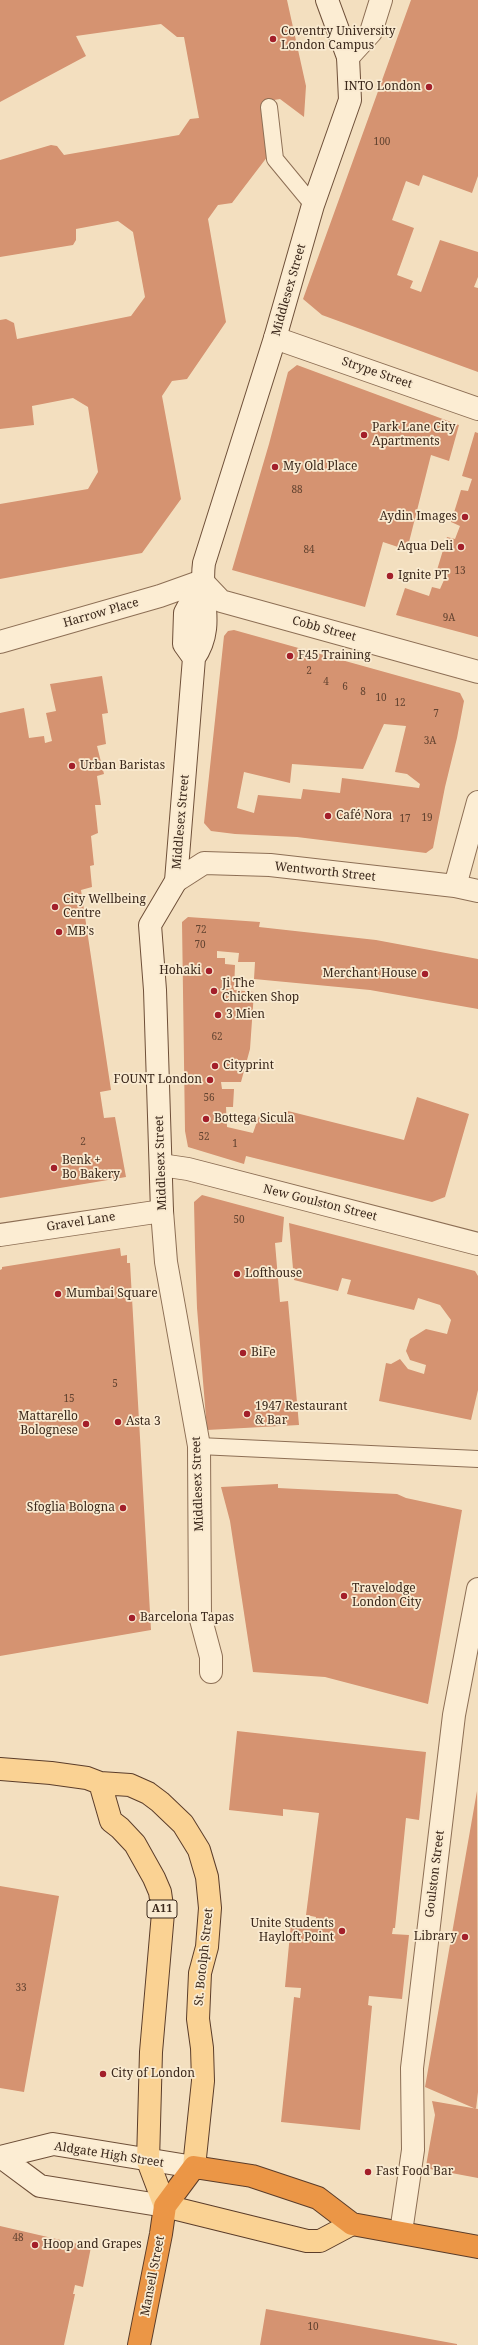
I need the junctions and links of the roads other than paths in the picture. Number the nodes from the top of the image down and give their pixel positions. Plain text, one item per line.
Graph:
1 (327, 0) edge
2 (381, 0) edge
3 (348, 57) junction
4 (269, 107) dead end
5 (313, 205) junction
6 (275, 338) junction
7 (478, 409) edge
8 (202, 581) junction
9 (0, 642) edge
10 (478, 672) edge
11 (478, 802) edge
12 (176, 881) junction
13 (455, 886) junction
14 (478, 891) edge
15 (161, 1165) junction
16 (162, 1211) junction
17 (0, 1235) edge
18 (478, 1244) edge
19 (199, 1446) junction
20 (478, 1459) edge
21 (478, 1589) edge
22 (211, 1672) dead end
23 (0, 1769) edge
24 (100, 1783) junction
25 (1, 2157) edge
26 (148, 2161) junction
27 (194, 2167) junction
28 (164, 2206) junction
29 (352, 2224) junction
30 (400, 2232) junction
31 (478, 2247) edge
32 (139, 2345) edge

1 - 3 street, Middlesex Street
2 - 3 street
3 - 5 street, Middlesex Street
4 - 5 lane
5 - 6 street, Middlesex Street
6 - 7 street, Strype Street
6 - 8 street, Middlesex Street
8 - 9 street, Harrow Place
8 - 10 street, Cobb Street
8 - 12 street, Middlesex Street
11 - 13 street
12 - 13 street, Wentworth Street
12 - 15 street, Middlesex Street
13 - 14 street, Wentworth Street
15 - 16 street, Middlesex Street
15 - 18 street, New Goulston Street
16 - 17 street, Gravel Lane
16 - 19 street, Middlesex Street
19 - 20 lane
19 - 22 street, Middlesex Street
21 - 30 street, Goulston Street
23 - 24 main road, St. Botolph Street
24 - 26 main road, A11
24 - 27 main road, St. Botolph Street
25 - 26 street, Aldgate High Street
25 - 28 street, Aldgate High Street
26 - 27 street, Aldgate High Street
26 - 28 main road
27 - 28 highway
27 - 29 highway
28 - 29 main road
28 - 32 highway, Mansell Street
29 - 30 highway
30 - 31 highway

